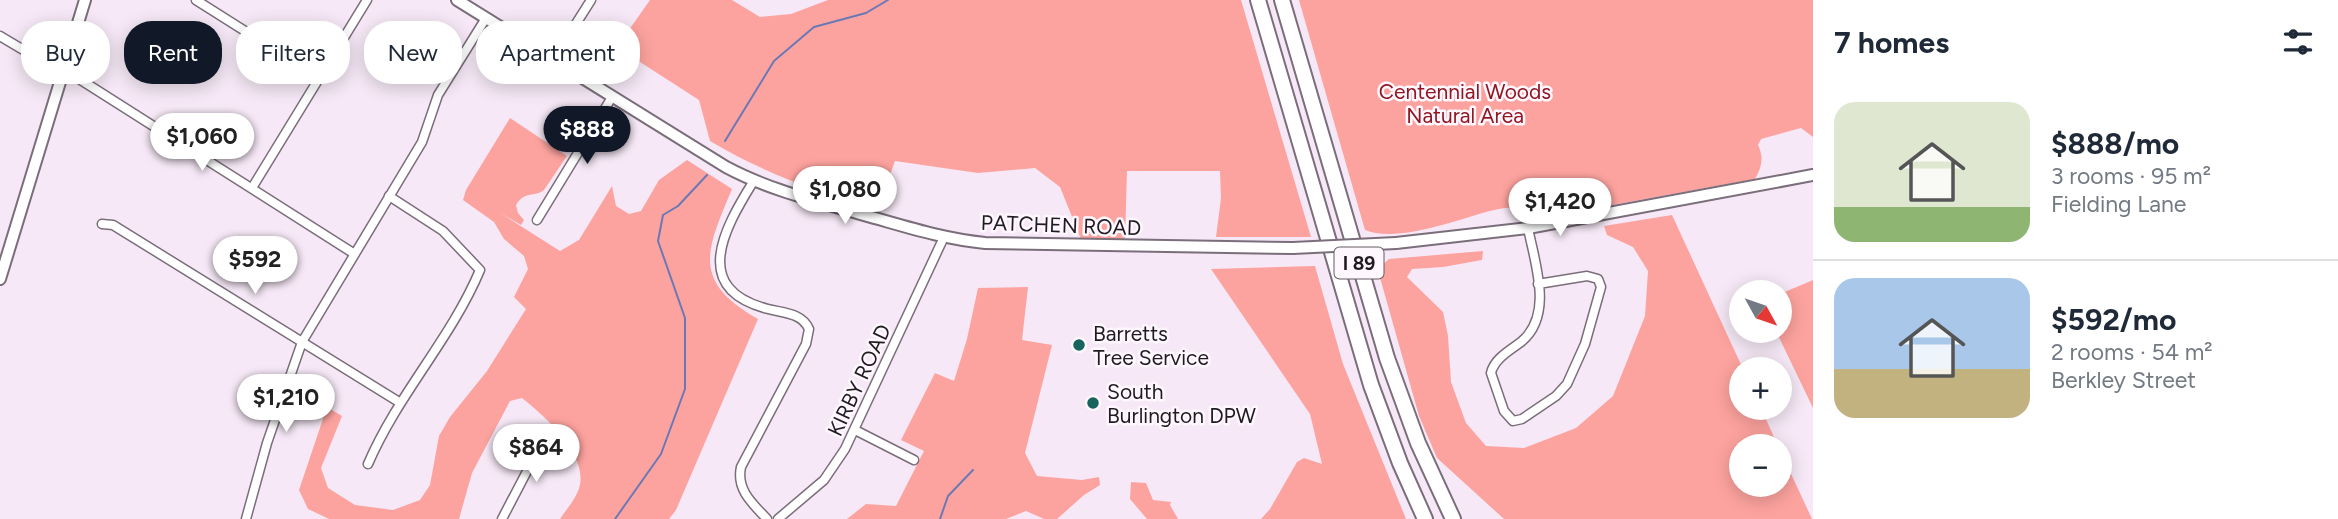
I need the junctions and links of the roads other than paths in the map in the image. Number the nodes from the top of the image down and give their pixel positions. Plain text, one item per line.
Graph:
1 (85, 0) edge
2 (196, 0) edge
3 (367, 0) edge
4 (591, 0) edge
5 (1258, 0) edge
6 (1282, 0) edge
7 (464, 2) edge
8 (485, 18) junction
9 (79, 21) edge
10 (490, 21) edge
11 (578, 21) edge
12 (236, 25) edge
13 (350, 28) edge
14 (0, 36) edge
15 (21, 49) edge
16 (60, 84) edge
17 (86, 84) edge
18 (315, 84) edge
19 (591, 84) edge
20 (612, 97) junction
21 (1813, 175) edge
22 (753, 182) junction
23 (252, 188) junction
24 (389, 196) junction
25 (537, 220) dead end
26 (102, 224) dead end
27 (1528, 228) junction
28 (944, 237) junction
29 (354, 253) junction
30 (0, 276) edge
31 (1538, 284) junction
32 (302, 342) junction
33 (399, 402) junction
34 (855, 430) junction
35 (550, 435) dead end
36 (914, 460) dead end
37 (368, 464) dead end
38 (246, 519) edge
39 (502, 519) edge
40 (768, 519) edge
41 (778, 519) edge
42 (1425, 519) edge
43 (1453, 519) edge

1 - 9 street
2 - 12 street
3 - 13 street
4 - 11 street
5 - 42 highway, I 89
6 - 43 highway, I 89
7 - 8 street, PATCHEN ROAD
8 - 10 street, PATCHEN ROAD
8 - 24 street
14 - 15 street
16 - 30 street
17 - 23 street
18 - 23 street
19 - 20 street, PATCHEN ROAD
20 - 22 street, PATCHEN ROAD
20 - 25 street
21 - 27 street, PATCHEN ROAD
22 - 28 street, PATCHEN ROAD
22 - 40 street
23 - 29 street
24 - 29 street
24 - 33 street
26 - 32 street
27 - 28 street, PATCHEN ROAD, bridge
27 - 31 street
28 - 34 street, KIRBY ROAD
29 - 32 street
31 - 31 street
32 - 33 street
32 - 38 street
33 - 37 street
34 - 36 street
34 - 41 street, KIRBY ROAD
35 - 39 street

